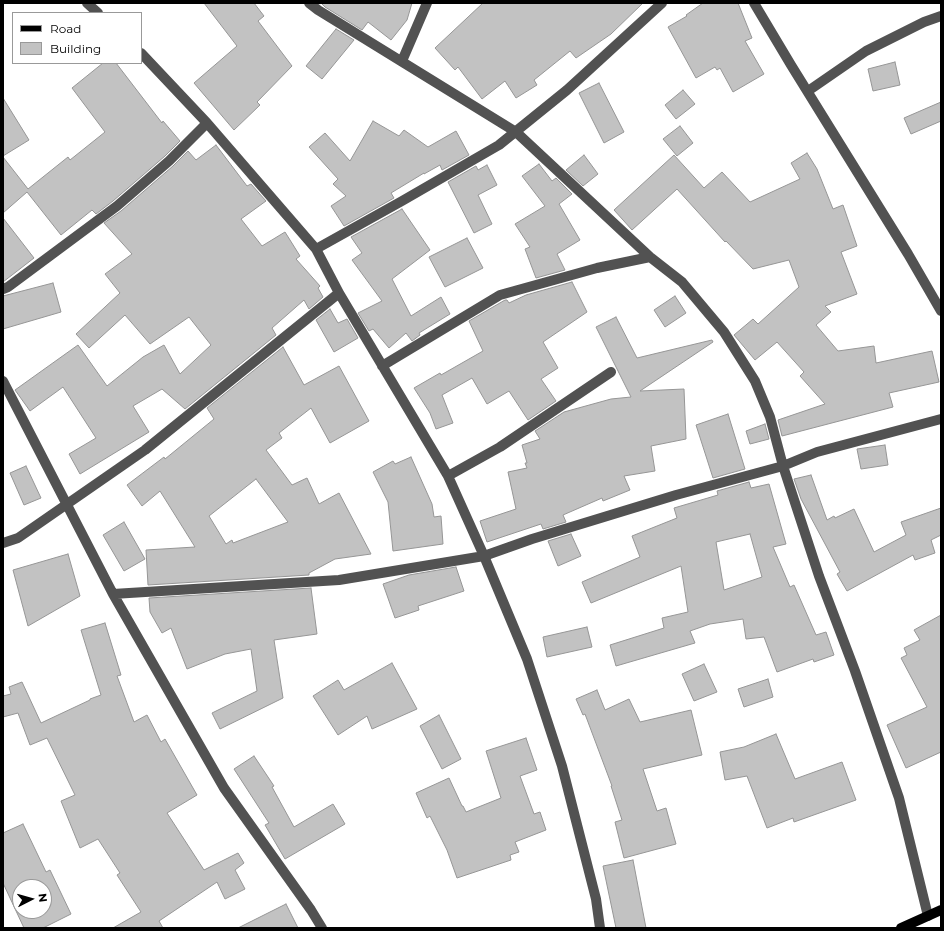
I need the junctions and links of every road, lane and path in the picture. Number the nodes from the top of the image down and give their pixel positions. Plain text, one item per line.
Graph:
1 (86, 3) edge
2 (309, 3) edge
3 (427, 3) edge
4 (662, 3) edge
5 (754, 3) edge
6 (97, 12) edge
7 (941, 16) edge
8 (142, 54) edge
9 (402, 61) junction
10 (808, 91) junction
11 (207, 123) junction
12 (516, 132) junction
13 (316, 249) junction
14 (650, 257) junction
15 (3, 290) edge
16 (339, 293) junction
17 (941, 311) edge
18 (382, 366) junction
19 (611, 372) dead end
20 (3, 381) edge
21 (941, 419) edge
22 (784, 466) junction
23 (448, 476) junction
24 (67, 505) junction
25 (3, 543) edge
26 (484, 556) junction
27 (113, 594) junction
28 (941, 910) edge
29 (928, 916) junction
30 (322, 928) edge
31 (600, 928) edge
32 (901, 928) edge

1 - 6 street
2 - 9 street
3 - 9 street
4 - 12 street
5 - 10 street
7 - 10 street
8 - 11 street
9 - 12 street
10 - 17 street
11 - 13 street
11 - 15 street
12 - 13 street
12 - 14 street
13 - 16 street
14 - 18 street
14 - 22 street
16 - 18 street
16 - 24 street
18 - 23 street
19 - 23 street
20 - 24 street
21 - 22 street
22 - 26 street
22 - 29 street
23 - 26 street
24 - 25 street
24 - 27 street
26 - 27 street
26 - 31 street
27 - 30 street
28 - 29 main road
29 - 32 main road

